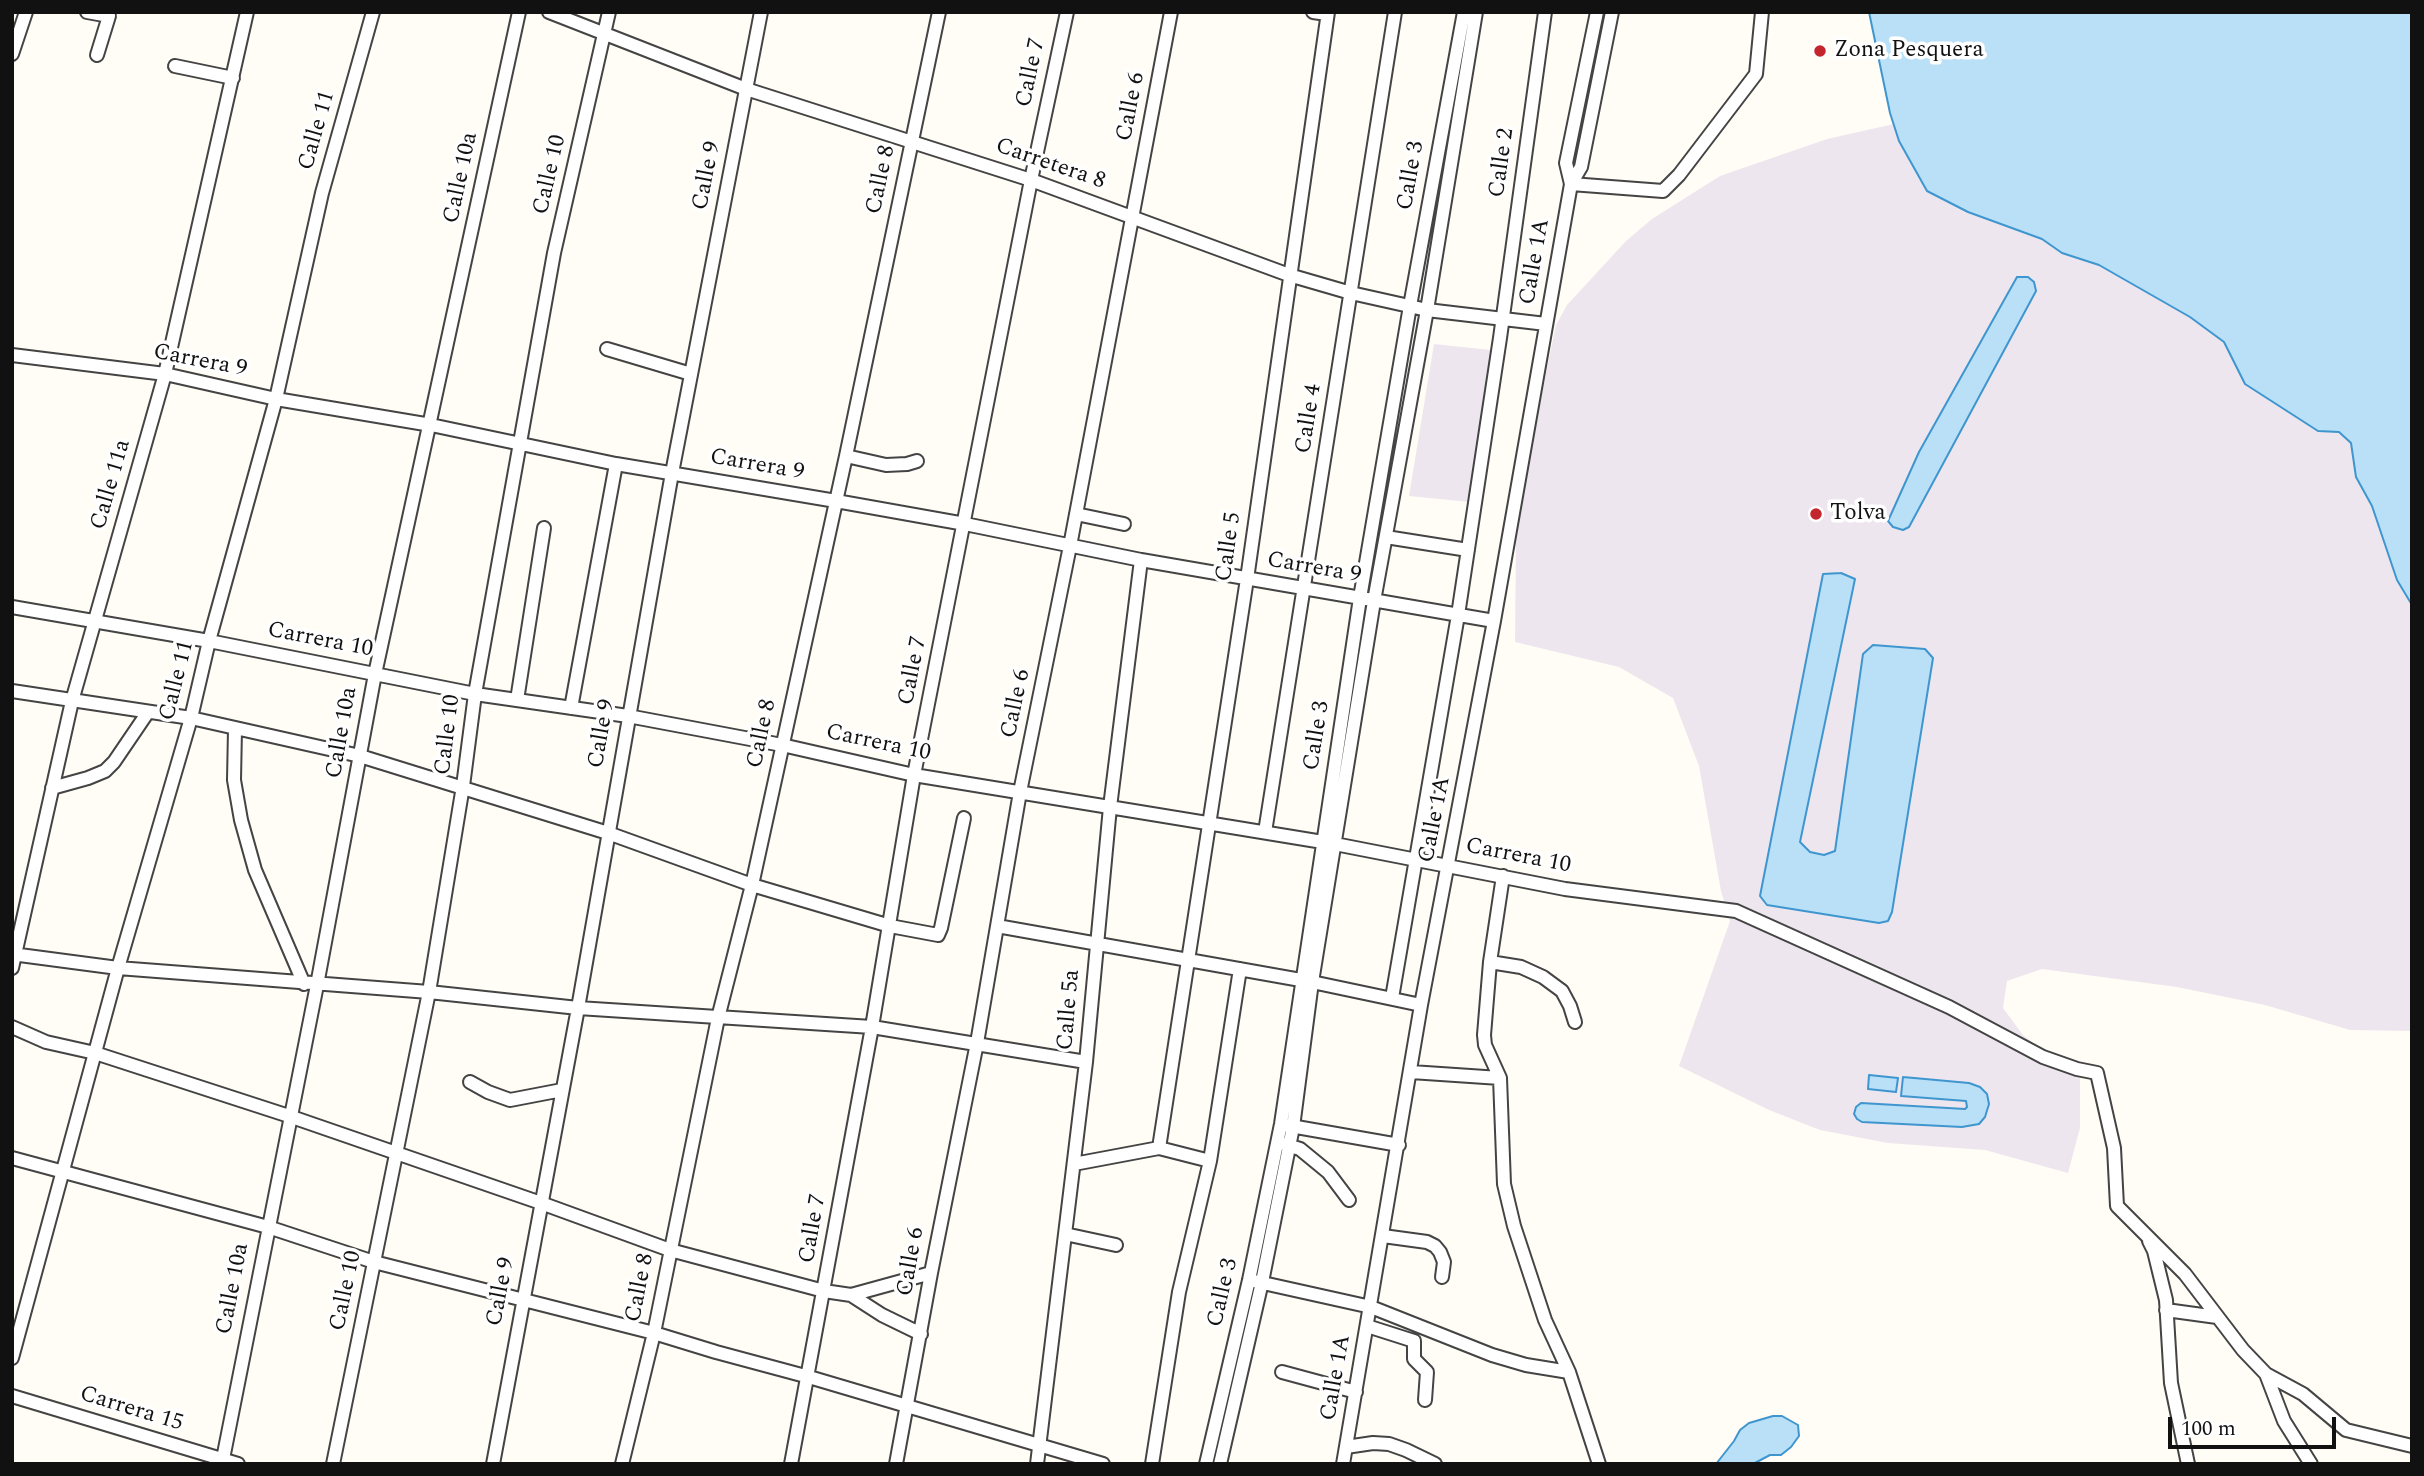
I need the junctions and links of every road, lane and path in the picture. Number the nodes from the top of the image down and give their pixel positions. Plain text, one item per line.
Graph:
1 (26, 12) edge
2 (88, 12) edge
3 (247, 12) edge
4 (373, 12) edge
5 (519, 12) edge
6 (550, 12) edge
7 (609, 12) edge
8 (761, 12) edge
9 (939, 12) edge
10 (1067, 12) edge
11 (1171, 12) edge
12 (1313, 12) edge
13 (1395, 12) edge
14 (1464, 12) edge
15 (1476, 12) edge
16 (1545, 12) edge
17 (1597, 12) edge
18 (1612, 12) edge
19 (1762, 12) edge
20 (1328, 13) edge
21 (605, 32) junction
22 (12, 54) edge
23 (97, 55) dead end
24 (175, 66) dead end
25 (233, 78) junction
26 (746, 89) junction
27 (911, 142) junction
28 (1031, 180) junction
29 (1571, 184) junction
30 (1133, 216) junction
31 (1289, 275) junction
32 (1351, 293) junction
33 (1410, 306) junction
34 (1427, 310) junction
35 (1502, 320) junction
36 (1546, 324) junction
37 (607, 349) dead end
38 (12, 355) edge
39 (165, 374) junction
40 (691, 374) junction
41 (276, 399) junction
42 (431, 425) junction
43 (520, 444) junction
44 (846, 456) junction
45 (917, 461) dead end
46 (616, 464) junction
47 (672, 472) junction
48 (836, 500) junction
49 (1076, 514) junction
50 (965, 524) junction
51 (1124, 524) dead end
52 (544, 528) dead end
53 (1386, 537) junction
54 (1070, 546) junction
55 (1468, 550) junction
56 (1141, 560) junction
57 (1247, 579) junction
58 (1304, 588) junction
59 (1360, 598) junction
60 (1374, 601) junction
61 (12, 607) edge
62 (1458, 615) junction
63 (1494, 621) junction
64 (95, 622) junction
65 (209, 640) junction
66 (375, 674) junction
67 (12, 691) edge
68 (475, 694) junction
69 (517, 700) junction
70 (72, 701) junction
71 (571, 708) junction
72 (148, 712) junction
73 (628, 716) junction
74 (191, 718) junction
75 (235, 729) junction
76 (782, 745) junction
77 (360, 756) junction
78 (914, 775) junction
79 (463, 786) junction
80 (52, 788) junction
81 (1020, 792) junction
82 (1110, 807) junction
83 (964, 818) dead end
84 (1209, 824) junction
85 (1265, 832) junction
86 (608, 833) junction
87 (1329, 843) junction
88 (1417, 858) junction
89 (1449, 865) junction
90 (1503, 876) junction
91 (752, 885) junction
92 (890, 926) junction
93 (997, 926) junction
94 (1097, 944) junction
95 (14, 954) edge
96 (1188, 959) junction
97 (1490, 962) junction
98 (12, 968) edge
99 (118, 968) junction
100 (1240, 968) junction
101 (1307, 981) junction
102 (310, 984) junction
103 (429, 992) junction
104 (1392, 998) junction
105 (1421, 1005) junction
106 (578, 1008) junction
107 (718, 1018) junction
108 (1575, 1022) dead end
109 (12, 1027) edge
110 (872, 1027) junction
111 (977, 1043) junction
112 (95, 1053) junction
113 (1086, 1062) junction
114 (1411, 1072) junction
115 (1500, 1078) junction
116 (470, 1082) dead end
117 (562, 1090) junction
118 (289, 1116) junction
119 (1287, 1126) junction
120 (1283, 1144) junction
121 (1399, 1145) junction
122 (1159, 1148) junction
123 (396, 1154) junction
124 (12, 1158) edge
125 (1210, 1161) junction
126 (1074, 1164) junction
127 (63, 1172) junction
128 (1349, 1200) dead end
129 (541, 1203) junction
130 (268, 1227) junction
131 (2143, 1232) junction
132 (1065, 1234) junction
133 (1383, 1236) junction
134 (1116, 1245) dead end
135 (670, 1250) junction
136 (374, 1262) junction
137 (931, 1273) junction
138 (1442, 1276) dead end
139 (1256, 1281) junction
140 (824, 1291) junction
141 (851, 1295) junction
142 (522, 1299) junction
143 (1371, 1307) junction
144 (2166, 1310) junction
145 (2217, 1317) junction
146 (1367, 1325) junction
147 (654, 1333) junction
148 (921, 1334) junction
149 (12, 1358) edge
150 (1282, 1372) dead end
151 (1569, 1372) junction
152 (2266, 1374) junction
153 (809, 1377) junction
154 (1356, 1392) junction
155 (12, 1396) edge
156 (1425, 1400) dead end
157 (908, 1406) junction
158 (1040, 1445) junction
159 (2412, 1446) edge
160 (1346, 1447) junction
161 (222, 1462) edge
162 (238, 1464) edge
163 (333, 1464) edge
164 (493, 1464) edge
165 (622, 1464) edge
166 (791, 1464) edge
167 (896, 1464) edge
168 (1037, 1464) edge
169 (1103, 1464) edge
170 (1152, 1464) edge
171 (1206, 1464) edge
172 (1220, 1464) edge
173 (1343, 1464) edge
174 (1435, 1464) edge
175 (1599, 1464) edge
176 (2188, 1464) edge
177 (2311, 1464) edge

1 - 22 street
2 - 23 street
3 - 25 street, Calle 11a
4 - 41 street, Calle 11
5 - 42 street, Calle 10a
6 - 21 street, Carretera 8
7 - 21 street, Calle 10
8 - 26 street, Calle 9
9 - 27 street, Calle 8
10 - 28 street, Calle 7
11 - 30 street, Calle 6
12 - 20 street
13 - 32 street, Calle 4
14 - 33 street, Calle 3
15 - 34 street, Calle 3
16 - 35 street, Calle 2
17 - 29 street, Calle 1A
18 - 29 street, Calle 1A
19 - 29 street
20 - 31 street, Calle 5
21 - 26 street, Carretera 8
21 - 43 street, Calle 10
24 - 25 street
25 - 39 street, Calle 11a
26 - 27 street, Carretera 8
26 - 40 street, Calle 9
27 - 28 street, Carretera 8
27 - 44 street, Calle 8
28 - 30 street, Carretera 8
28 - 50 street, Calle 7
29 - 36 street, Calle 1A
30 - 31 street, Carretera 8
30 - 49 street, Calle 6
31 - 32 street, Carretera 8
31 - 57 street, Calle 5
32 - 33 street, Carretera 8
32 - 58 street, Calle 4
33 - 34 street, Carretera 8
33 - 59 street, Calle 3
34 - 35 street, Carretera 8
34 - 53 street, Calle 3
35 - 36 street, Carretera 8
35 - 55 street, Calle 2
36 - 63 street, Calle 1A
37 - 40 street
38 - 39 street, Carrera 9
39 - 41 street, Carrera 9
39 - 64 street, Calle 11a
40 - 47 street, Calle 9
41 - 42 street, Carrera 9
41 - 65 street, Calle 11
42 - 43 street, Carrera 9
42 - 66 street, Calle 10a
43 - 46 street, Carrera 9
43 - 68 street, Calle 10
44 - 45 street
44 - 48 street, Calle 8
46 - 47 street, Carrera 9
46 - 71 street
47 - 48 street, Carrera 9
47 - 73 street, Calle 9
48 - 50 street, Carrera 9
48 - 76 street, Calle 8
49 - 51 street
49 - 54 street, Calle 6
50 - 54 street, Carrera 9
50 - 78 street, Calle 7
52 - 69 street
53 - 55 street
53 - 60 street, Calle 3
54 - 56 street, Carrera 9
54 - 81 street, Calle 6
55 - 62 street, Calle 2
56 - 57 street, Carrera 9
56 - 82 street, Calle 5a
57 - 58 street, Carrera 9
57 - 84 street, Calle 5
58 - 59 street, Carrera 9
58 - 85 street, Calle 4
59 - 60 street, Carrera 9
59 - 87 street, Calle 3
60 - 62 street, Carrera 9
60 - 87 street, Calle 3
61 - 64 street, Carrera 10
62 - 63 street, Carrera 9
62 - 88 street, Calle 2
63 - 89 street, Calle 1A
64 - 65 street, Carrera 10
64 - 70 street, Calle 11a
65 - 66 street, Carrera 10
65 - 74 street, Calle 11
66 - 68 street, Carrera 10
66 - 77 street, Calle 10a
67 - 70 street
68 - 69 street, Carrera 10
68 - 79 street, Calle 10
69 - 71 street, Carrera 10
70 - 72 street
70 - 80 street, Calle 11a
71 - 73 street, Carrera 10
72 - 74 street
72 - 80 street
73 - 76 street, Carrera 10
73 - 86 street, Calle 9
74 - 75 street
74 - 99 street, Calle 11
75 - 77 street
75 - 102 street
76 - 78 street, Carrera 10
76 - 91 street, Calle 8
77 - 79 street
77 - 102 street, Calle 10a
78 - 81 street, Carrera 10
78 - 92 street, Calle 7
79 - 86 street
79 - 103 street, Calle 10
80 - 95 street, Calle 11a
81 - 82 street, Carrera 10
81 - 93 street, Calle 6
82 - 84 street, Carrera 10
82 - 94 street, Calle 5a
83 - 92 street
84 - 85 street, Carrera 10
84 - 96 street, Calle 5
85 - 87 street, Carrera 10
86 - 91 street
86 - 106 street, Calle 9
87 - 88 street, Carrera 10
87 - 101 street, Calle 3
88 - 89 street, Carrera 10
88 - 104 street, Calle 2
89 - 90 street, Carrera 10
89 - 105 street, Calle 1A
90 - 97 street
90 - 131 street, Carrera 10
91 - 92 street
91 - 107 street, Calle 8
92 - 110 street, Calle 7
93 - 94 street
93 - 111 street, Calle 6
94 - 96 street
94 - 113 street, Calle 5a
95 - 98 street, Calle 11a
95 - 99 street
96 - 100 street
96 - 122 street, Calle 5
97 - 108 street
97 - 115 street
99 - 102 street
99 - 112 street, Calle 11
100 - 101 street
100 - 125 street
101 - 104 street
101 - 119 street, Calle 3
102 - 103 street
102 - 118 street, Calle 10a
103 - 106 street
103 - 123 street, Calle 10
104 - 105 street
105 - 114 street, Calle 1A
106 - 107 street
106 - 117 street, Calle 9
107 - 110 street
107 - 135 street, Calle 8
109 - 112 street
110 - 111 street
110 - 140 street, Calle 7
111 - 113 street
111 - 137 street, Calle 6
112 - 118 street
112 - 127 street, Calle 11
113 - 126 street, Calle 5a
114 - 115 street
114 - 121 street, Calle 1A
115 - 151 street
116 - 117 street
117 - 129 street, Calle 9
118 - 123 street
118 - 130 street, Calle 10a
119 - 120 street, Calle 3
119 - 121 street
120 - 128 street
120 - 139 street, Calle 3
121 - 133 street, Calle 1A
122 - 125 street
122 - 126 street
123 - 129 street
123 - 136 street, Calle 10
124 - 127 street
125 - 170 street
126 - 132 street, Calle 5a
127 - 130 street
127 - 149 street, Calle 11
129 - 135 street
129 - 142 street, Calle 9
130 - 136 street
130 - 161 street, Calle 10a
131 - 144 street
131 - 145 street
132 - 134 street
132 - 158 street, Calle 5a
133 - 138 street
133 - 143 street, Calle 1A
135 - 140 street
135 - 147 street, Calle 8
136 - 142 street
136 - 163 street, Calle 10
137 - 141 street
137 - 148 street, Calle 6
139 - 143 street
139 - 171 street, Calle 3
139 - 172 street, Calle 3
140 - 141 street
140 - 153 street, Calle 7
141 - 148 street
142 - 147 street
142 - 164 street, Calle 9
143 - 146 street, Calle 1A
143 - 151 street
144 - 145 street
144 - 176 street
145 - 152 street
146 - 154 street, Calle 1A
146 - 156 street
147 - 153 street
147 - 165 street, Calle 8
148 - 157 street, Calle 6
150 - 154 street
151 - 175 street
152 - 159 street
152 - 177 street
153 - 157 street
153 - 166 street, Calle 7
154 - 160 street, Calle 1A
155 - 161 street, Carrera 15
157 - 158 street
157 - 167 street, Calle 6
158 - 168 street, Calle 5a
158 - 169 street
160 - 173 street, Calle 1A
160 - 174 street
161 - 162 street, Carrera 15

